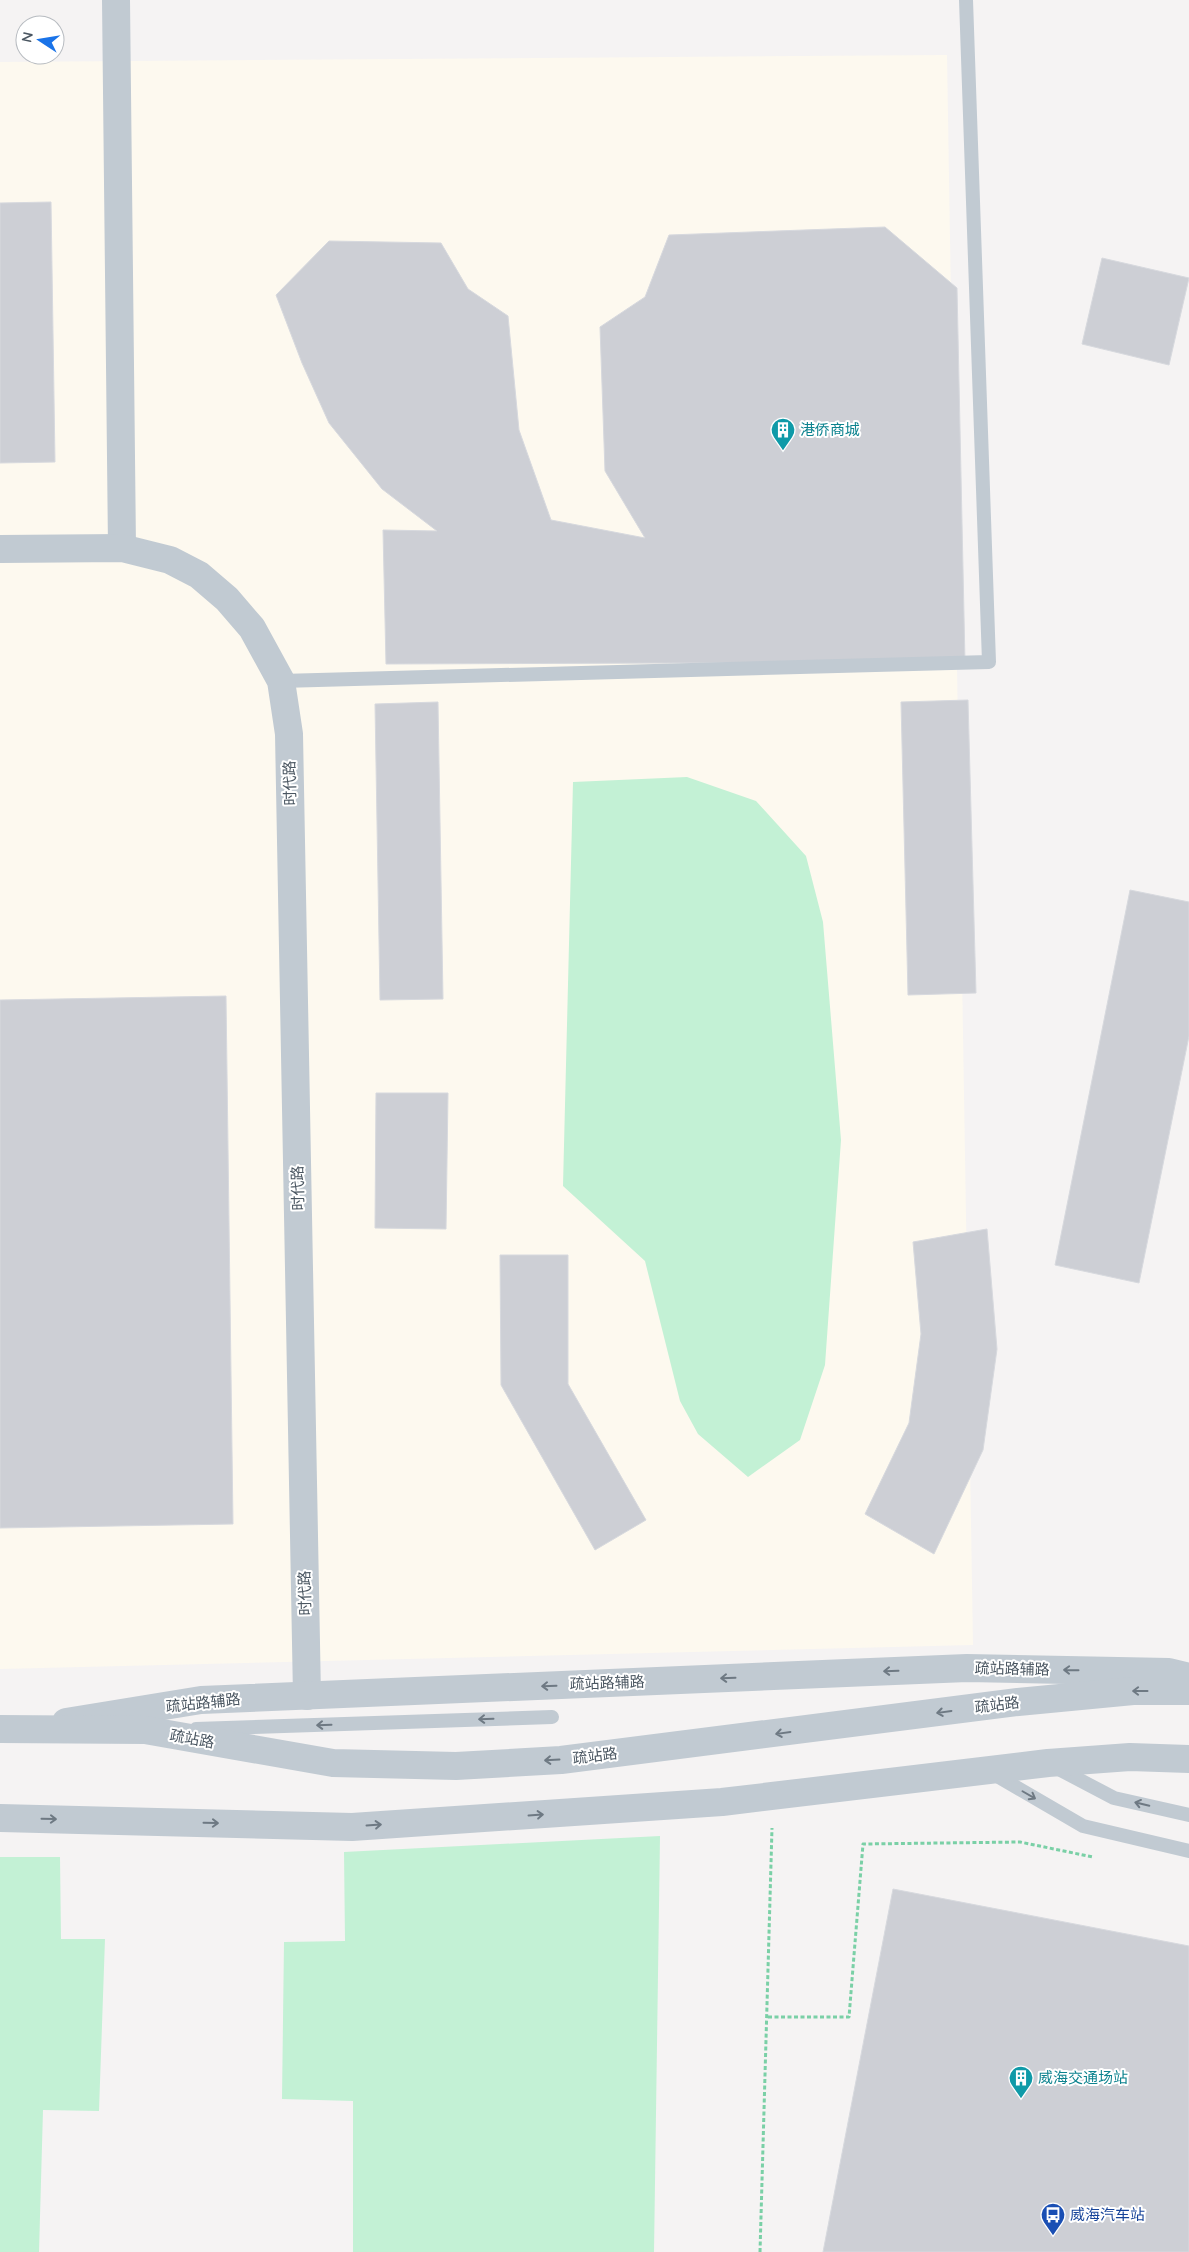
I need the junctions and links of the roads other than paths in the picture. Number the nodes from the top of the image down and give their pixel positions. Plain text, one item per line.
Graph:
1 (116, 0) edge
2 (966, 0) edge
3 (122, 548) junction
4 (0, 549) edge
5 (281, 681) junction
6 (1189, 1677) edge
7 (1189, 1692) edge
8 (307, 1696) junction
9 (552, 1717) dead end
10 (0, 1729) edge
11 (27, 1729) junction
12 (145, 1730) junction
13 (1189, 1759) edge
14 (1048, 1763) junction
15 (987, 1770) junction
16 (1189, 1815) edge
17 (0, 1818) edge
18 (1189, 1851) edge

1 - 3 street
2 - 5 lane
3 - 4 street
3 - 5 street
5 - 8 street, 时代路
6 -> 8 street, 疏站路辅路
7 -> 12 street, 疏站路
8 - 11 street, 疏站路辅路
9 -> 12 lane
10 - 11 street, 疏站路
11 - 12 street, 疏站路
13 - 14 street
14 - 15 street
16 -> 14 lane
17 -> 15 street
15 -> 18 lane

